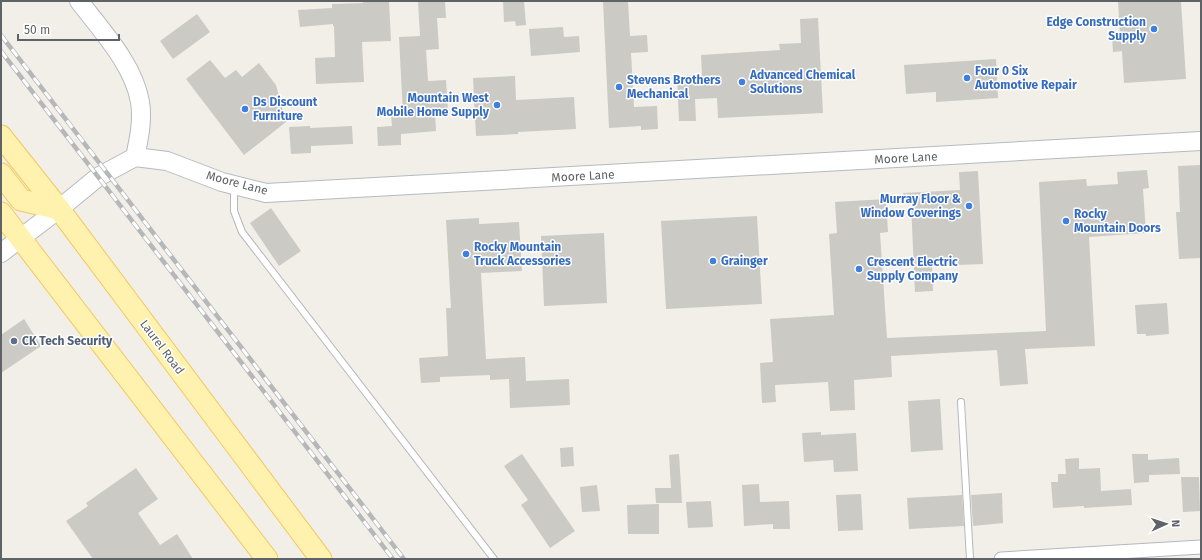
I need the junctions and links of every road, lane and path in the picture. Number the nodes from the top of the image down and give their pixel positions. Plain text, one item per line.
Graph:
1 (79, 1) edge
2 (1, 136) edge
3 (1201, 141) edge
4 (135, 157) junction
5 (1, 174) edge
6 (234, 185) junction
7 (59, 209) junction
8 (1, 213) edge
9 (20, 238) junction
10 (1, 253) edge
11 (960, 402) dead end
12 (232, 513) junction
13 (298, 528) junction
14 (1201, 547) edge
15 (248, 559) edge
16 (267, 559) edge
17 (314, 559) edge
18 (321, 559) edge
19 (494, 559) edge
20 (970, 559) edge
21 (1001, 559) edge

1 - 4 street
2 - 7 main road, Laurel Road
3 - 6 street, Moore Lane
4 - 6 street, Moore Lane
4 - 7 street
5 - 7 main road
6 - 19 lane
7 - 9 street
7 - 13 main road, Laurel Road
8 - 9 main road
9 - 10 street
9 - 12 main road
11 - 20 lane
12 - 15 main road
12 - 16 main road
13 - 17 main road
13 - 18 main road, Laurel Road
14 - 21 street

